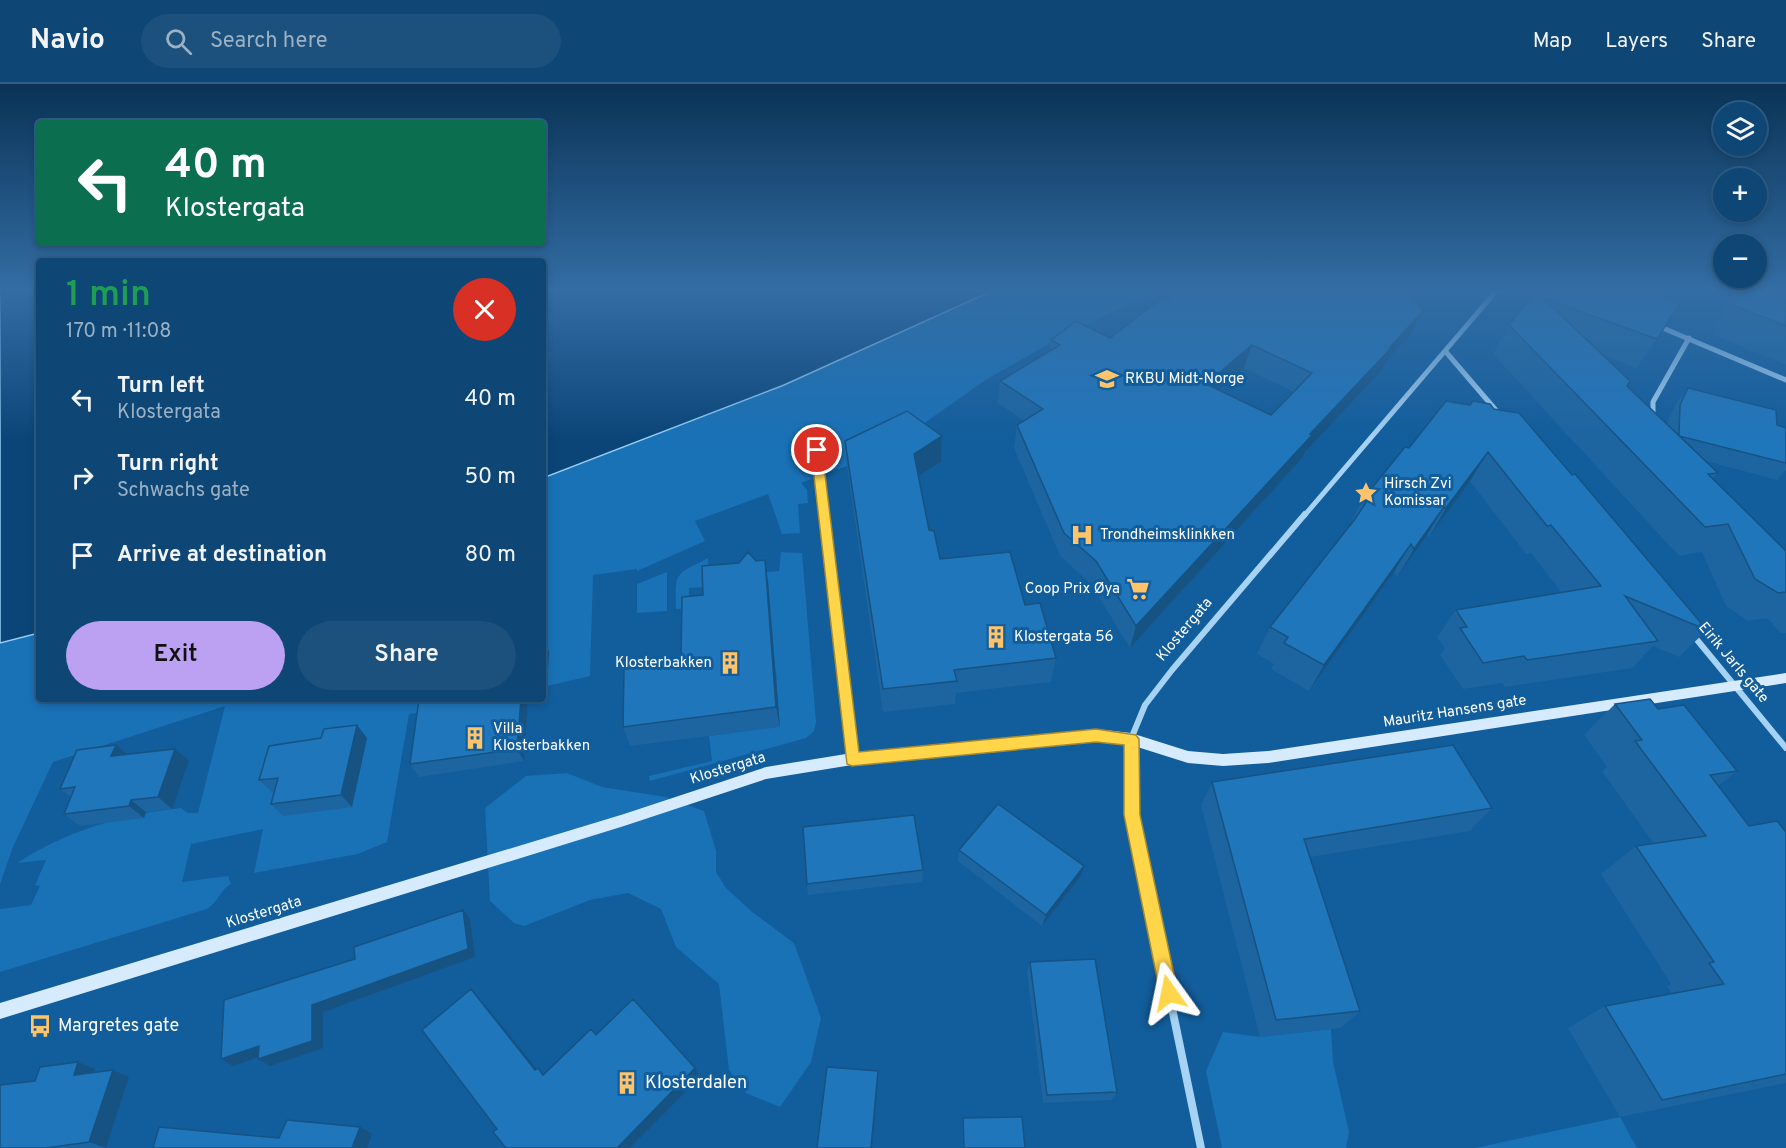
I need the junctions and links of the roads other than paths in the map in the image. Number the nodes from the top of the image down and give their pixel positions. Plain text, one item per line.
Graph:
1 (1456, 340) edge
2 (1688, 340) edge
3 (1693, 340) edge
4 (1446, 352) junction
5 (1786, 380) edge
6 (1502, 417) edge
7 (1653, 421) edge
8 (817, 450) dead end
9 (1688, 630) edge
10 (1786, 678) edge
11 (1736, 686) junction
12 (1131, 739) junction
13 (1786, 748) edge
14 (852, 759) junction
15 (0, 1011) edge
16 (1201, 1148) edge

1 - 4 street, Klostergata
2 - 7 street
3 - 5 street
4 - 6 street
4 - 12 street, Klostergata
8 - 14 street
9 - 11 street, Eirik Jarls gate
10 - 11 street, Mauritz Hansens gate
11 - 12 street, Mauritz Hansens gate
11 - 13 street, Eirik Jarls gate
12 - 14 street, Klostergata
12 - 16 street
14 - 15 street, Klostergata

